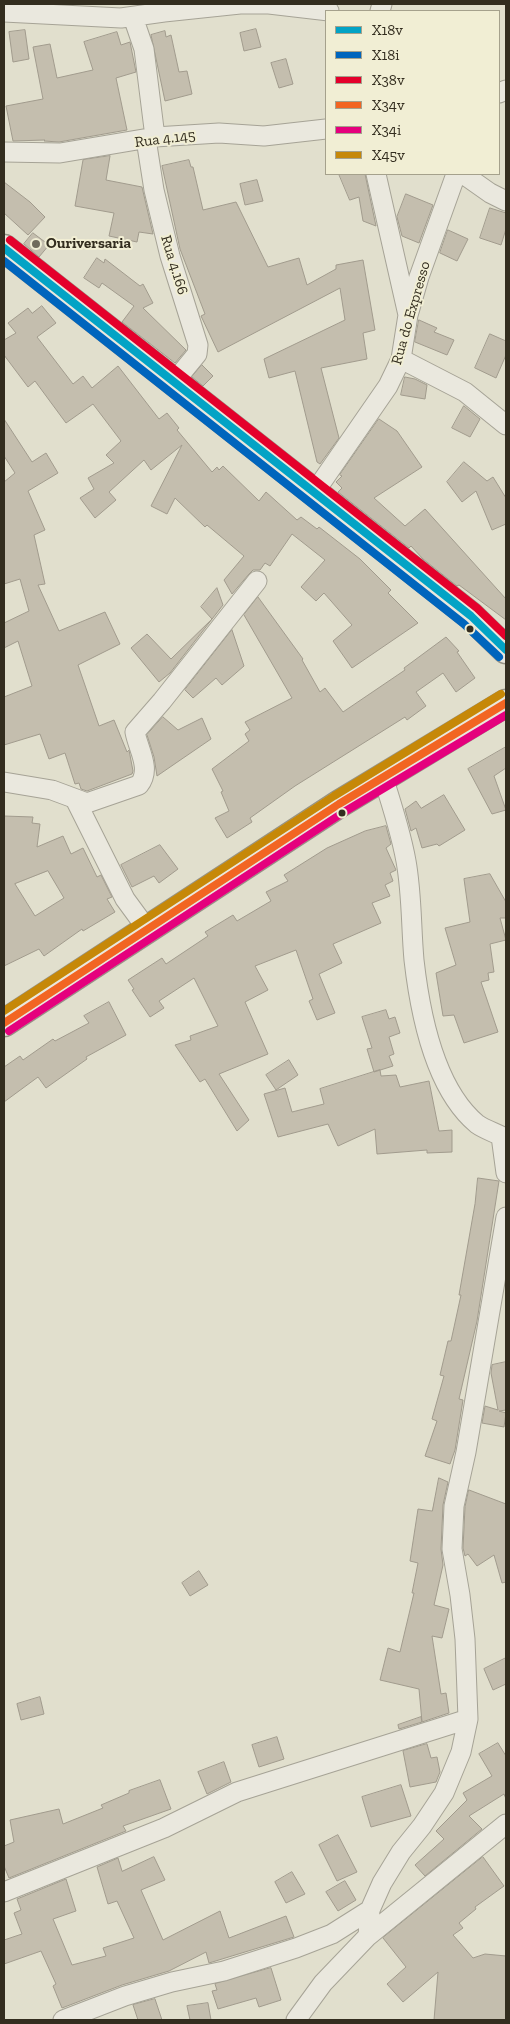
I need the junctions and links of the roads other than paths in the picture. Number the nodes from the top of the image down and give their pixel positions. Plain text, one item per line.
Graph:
1 (241, 4) edge
2 (325, 11) edge
3 (4, 12) edge
4 (133, 18) junction
5 (325, 129) edge
6 (150, 138) junction
7 (4, 152) edge
8 (376, 175) edge
9 (456, 175) edge
10 (464, 175) edge
11 (506, 201) edge
12 (4, 248) edge
13 (408, 315) junction
14 (400, 359) junction
15 (174, 382) junction
16 (506, 425) edge
17 (321, 499) junction
18 (257, 581) dead end
19 (471, 616) junction
20 (503, 627) edge
21 (506, 650) edge
22 (506, 704) edge
23 (506, 715) edge
24 (463, 729) junction
25 (383, 777) junction
26 (4, 782) edge
27 (75, 799) junction
28 (147, 929) junction
29 (4, 1023) edge
30 (504, 1136) edge
31 (506, 1173) edge
32 (506, 1217) edge
33 (468, 1720) junction
34 (505, 1828) edge
35 (4, 1892) edge
36 (370, 1910) junction
37 (368, 1936) junction
38 (63, 2020) edge
39 (296, 2020) edge

1 - 2 street
1 - 4 street
3 - 4 street
4 - 6 street, Rua 4.166
5 - 6 street, Rua 4.145
6 - 7 street, Rua 4.145
6 - 15 street, Rua 4.166
8 - 13 street
9 - 13 street, Rua do Expresso
10 - 11 street
12 - 15 main road
13 - 14 street, Rua do Expresso
14 - 16 street
14 - 17 street, Rua do Expresso
15 - 17 main road
17 - 19 main road
18 - 27 street
19 - 20 main road
19 - 21 main road
22 - 24 main road
23 - 24 main road
24 - 25 main road
25 - 28 main road
25 - 30 street
26 - 27 street
27 - 28 street
28 - 29 main road
30 - 31 street
32 - 33 street
33 - 35 street
33 - 36 street
34 - 37 street
36 - 37 street
36 - 38 street
37 - 39 street

